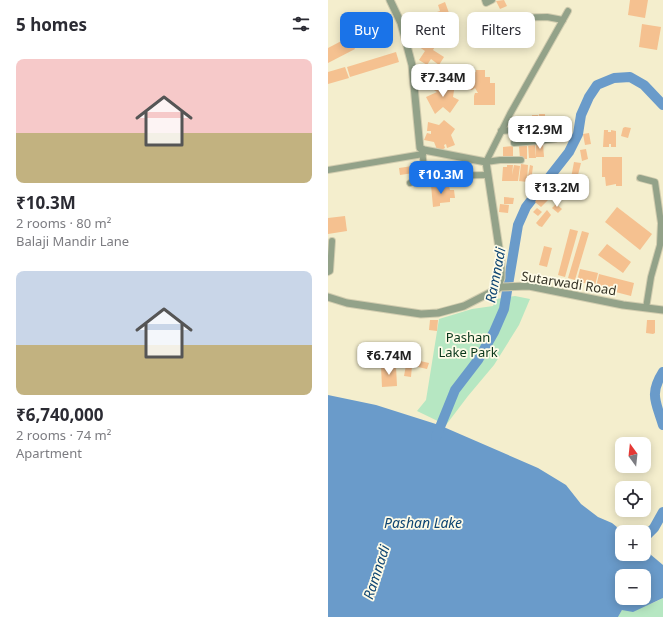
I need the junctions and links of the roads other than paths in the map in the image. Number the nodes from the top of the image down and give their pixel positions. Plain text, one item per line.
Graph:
1 (390, 0) edge
2 (485, 0) edge
3 (492, 0) edge
4 (568, 12) dead end
5 (535, 17) edge
6 (564, 20) junction
7 (501, 131) junction
8 (555, 139) dead end
9 (538, 141) junction
10 (514, 143) dead end
11 (422, 152) junction
12 (521, 160) dead end
13 (486, 162) junction
14 (328, 170) edge
15 (488, 175) junction
16 (425, 176) junction
17 (640, 178) dead end
18 (410, 183) dead end
19 (339, 240) dead end
20 (330, 241) edge
21 (328, 272) edge
22 (499, 288) junction
23 (328, 297) edge
24 (646, 308) junction
25 (663, 310) edge

1 - 11 street
2 - 3 street
4 - 6 street
5 - 6 street
6 - 7 street
7 - 9 street
7 - 13 street
8 - 9 street
9 - 10 street
11 - 13 street
11 - 14 street
11 - 16 street
12 - 13 street
13 - 15 street
15 - 16 street
15 - 22 street
16 - 18 street
17 - 24 street
19 - 20 street
20 - 21 street
22 - 23 street, Sutarwadi Road
22 - 24 street, Sutarwadi Road
24 - 25 street, Sutarwadi Road

